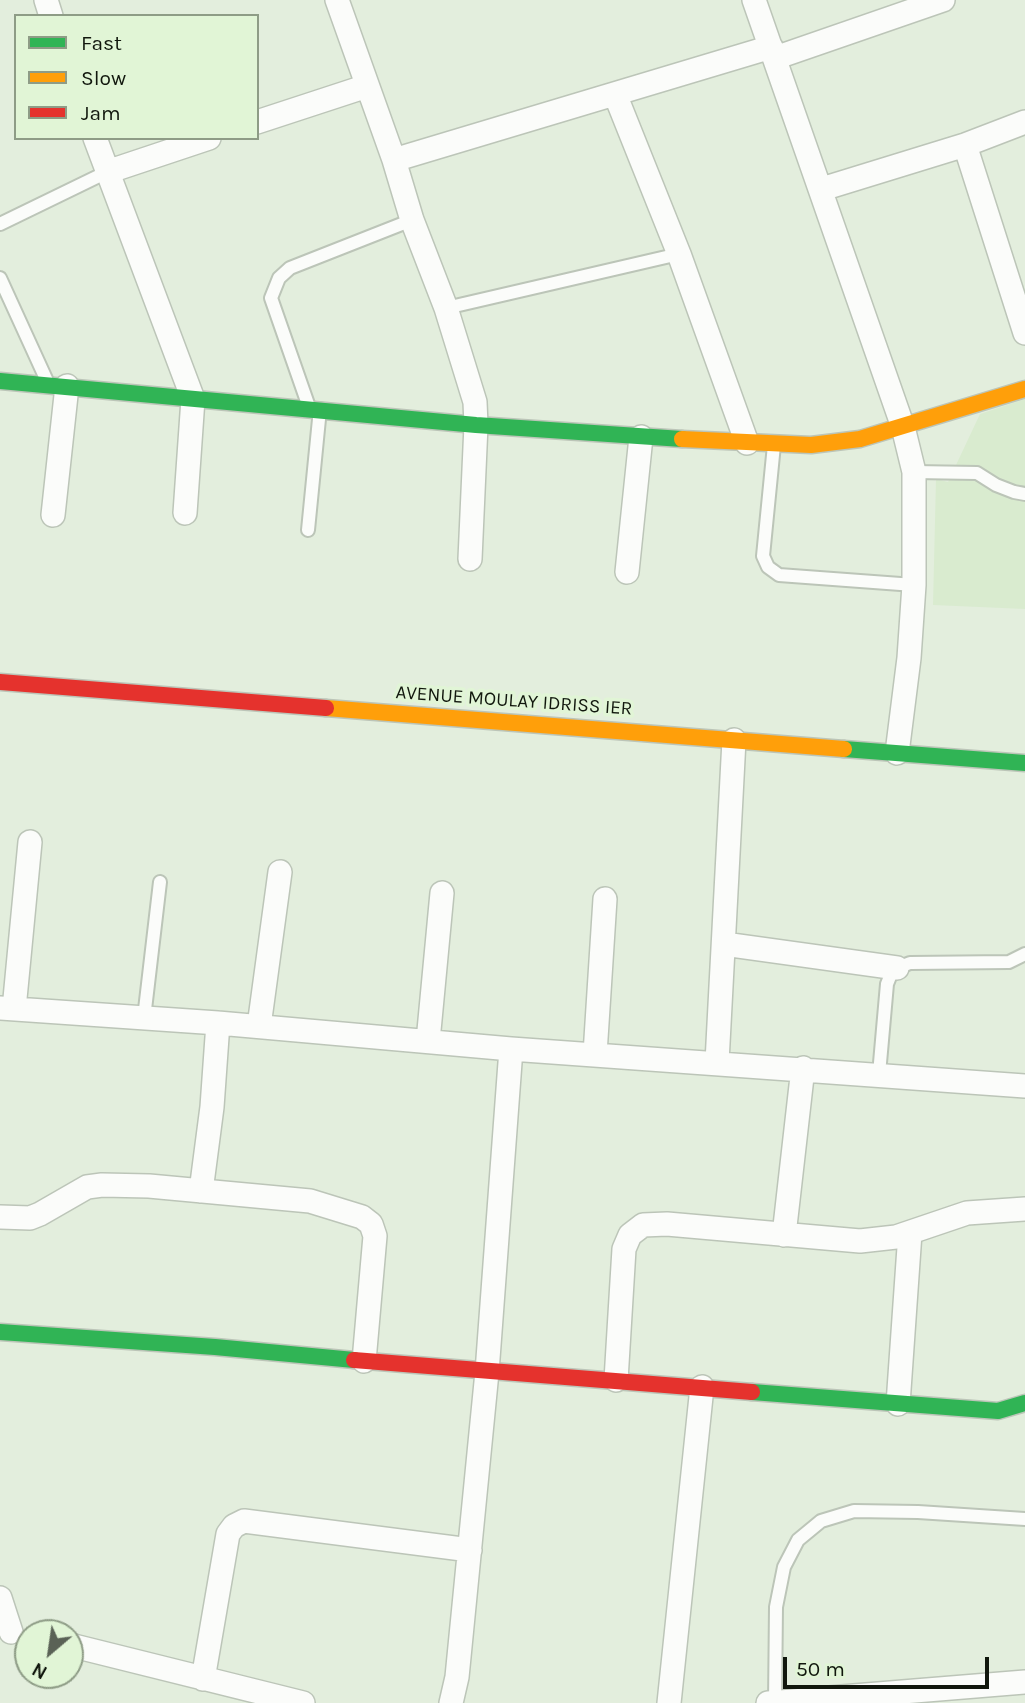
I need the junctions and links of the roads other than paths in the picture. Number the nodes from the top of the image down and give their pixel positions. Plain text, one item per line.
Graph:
1 (337, 0) edge
2 (754, 0) edge
3 (943, 0) edge
4 (773, 53) junction
5 (367, 86) junction
6 (615, 94) junction
7 (259, 121) edge
8 (1025, 122) edge
9 (96, 140) edge
10 (203, 140) edge
11 (965, 145) junction
12 (394, 160) junction
13 (107, 172) junction
14 (822, 189) junction
15 (412, 220) junction
16 (0, 224) edge
17 (679, 254) junction
18 (0, 278) edge
19 (446, 308) junction
20 (1025, 333) edge
21 (0, 381) edge
22 (58, 385) junction
23 (1025, 389) edge
24 (193, 399) junction
25 (315, 409) junction
26 (476, 425) junction
27 (903, 427) junction
28 (641, 437) junction
29 (747, 443) junction
30 (774, 445) junction
31 (914, 472) junction
32 (1025, 494) edge
33 (185, 513) dead end
34 (53, 515) dead end
35 (308, 530) dead end
36 (470, 559) dead end
37 (627, 572) dead end
38 (914, 585) junction
39 (0, 682) edge
40 (734, 740) junction
41 (897, 753) junction
42 (1025, 763) edge
43 (30, 842) dead end
44 (280, 872) dead end
45 (160, 882) dead end
46 (442, 893) dead end
47 (605, 899) dead end
48 (724, 944) junction
49 (1025, 954) edge
50 (897, 968) junction
51 (7, 1009) edge
52 (144, 1018) junction
53 (218, 1023) junction
54 (260, 1026) junction
55 (428, 1041) junction
56 (511, 1049) junction
57 (595, 1054) junction
58 (717, 1062) junction
59 (803, 1068) junction
60 (879, 1074) junction
61 (1025, 1086) edge
62 (201, 1191) junction
63 (1025, 1209) edge
64 (0, 1217) edge
65 (910, 1233) junction
66 (784, 1236) junction
67 (0, 1332) edge
68 (364, 1361) junction
69 (487, 1372) junction
70 (616, 1380) junction
71 (702, 1387) junction
72 (1025, 1403) edge
73 (898, 1404) junction
74 (1025, 1519) edge
75 (470, 1550) junction
76 (0, 1598) edge
77 (13, 1634) edge
78 (84, 1649) edge
79 (203, 1679) junction
80 (1025, 1682) edge
81 (990, 1694) edge
82 (261, 1698) edge
83 (775, 1702) edge
84 (303, 1703) edge
85 (451, 1703) edge
86 (669, 1703) edge
87 (768, 1703) edge

1 - 5 street
2 - 4 street
3 - 4 street
4 - 6 street
4 - 14 street
5 - 7 street
5 - 12 street
6 - 12 street
6 - 17 street
8 - 11 street
9 - 13 street
10 - 13 street
11 - 14 street
11 - 20 street
12 - 15 street
13 - 16 lane
13 - 24 street
14 - 27 street
15 - 19 street
15 - 25 lane
17 - 19 lane
17 - 29 street
18 - 22 lane
19 - 26 street
21 - 22 street
22 - 24 street
22 - 34 street
23 - 27 street
24 - 25 street
24 - 33 street
25 - 26 street
25 - 35 lane
26 - 28 street
26 - 36 street
27 - 30 street
27 - 31 street
28 - 29 street
28 - 37 street
29 - 30 street
30 - 38 lane
31 - 32 lane
31 - 38 street
38 - 41 street
39 - 40 street, AVENUE MOULAY IDRISS IER
40 - 41 street, AVENUE MOULAY IDRISS IER
40 - 48 street
41 - 42 street, AVENUE MOULAY IDRISS IER
43 - 51 street
44 - 54 street
45 - 52 lane
46 - 55 street
47 - 57 street
48 - 50 street
48 - 58 street
49 - 50 lane
50 - 60 lane
51 - 52 street
52 - 53 street
53 - 54 street
53 - 62 street
54 - 55 street
55 - 56 street
56 - 57 street
56 - 69 street
57 - 58 street
58 - 59 street
59 - 60 street
59 - 66 street
60 - 61 street
62 - 64 street
62 - 68 street
63 - 65 street
65 - 66 street
65 - 73 street
66 - 70 street
67 - 68 street
68 - 69 street
69 - 70 street
69 - 75 street
70 - 71 street
71 - 73 street
71 - 86 street
72 - 73 street
74 - 83 lane
75 - 79 street
75 - 85 street
76 - 77 street
78 - 79 street
79 - 82 street
80 - 81 street
81 - 83 street
82 - 84 street
83 - 87 street

